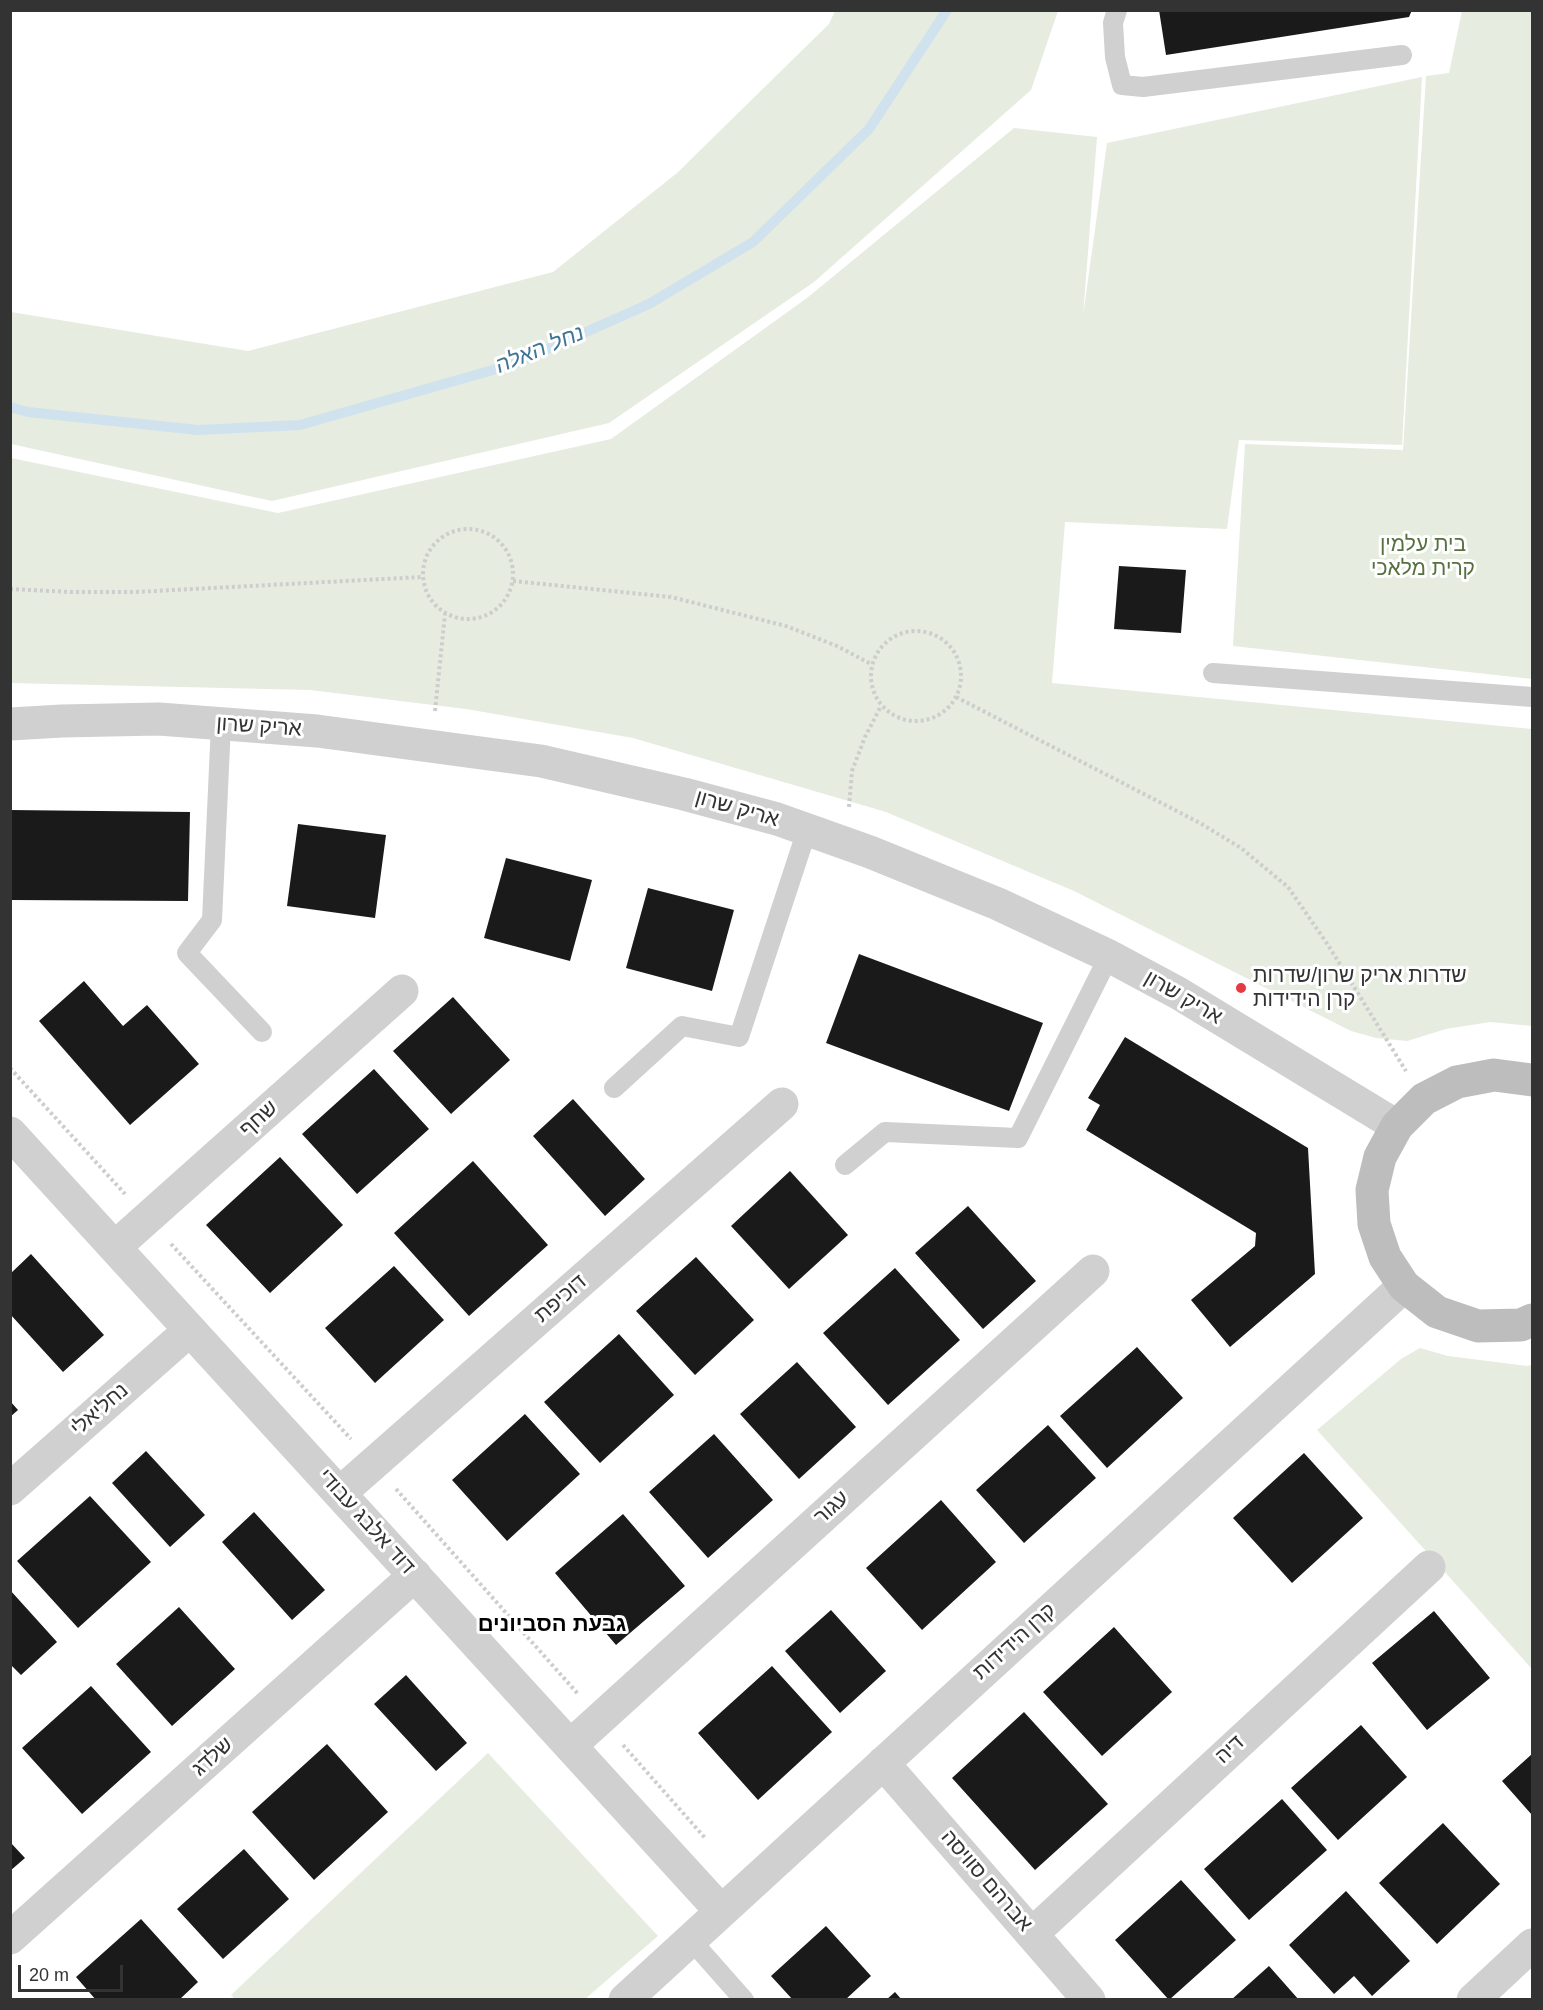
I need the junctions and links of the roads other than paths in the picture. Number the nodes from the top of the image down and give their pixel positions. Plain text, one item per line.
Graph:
1 (1117, 10) edge
2 (1402, 55) dead end
3 (1213, 673) dead end
4 (1533, 697) edge
5 (10, 724) edge
6 (221, 724) junction
7 (807, 830) junction
8 (1109, 956) junction
9 (402, 991) dead end
10 (262, 1032) dead end
11 (1533, 1080) edge
12 (614, 1088) dead end
13 (782, 1104) dead end
14 (1396, 1126) junction
15 (10, 1133) edge
16 (845, 1165) dead end
17 (116, 1247) junction
18 (1094, 1271) dead end
19 (1404, 1286) junction
20 (1533, 1320) edge
21 (190, 1330) junction
22 (10, 1489) edge
23 (340, 1493) junction
24 (1429, 1567) dead end
25 (415, 1575) junction
26 (570, 1746) junction
27 (883, 1763) junction
28 (721, 1911) junction
29 (1032, 1934) junction
30 (10, 1938) edge
31 (691, 1940) junction
32 (1533, 1945) edge
33 (626, 2000) edge
34 (744, 2000) edge
35 (1089, 2000) edge
36 (1473, 2000) edge

1 - 2 lane
3 - 4 lane
5 - 6 street, אריק שרון
6 - 7 street, אריק שרון
6 - 10 lane
7 - 8 street, אריק שרון
7 - 12 lane
8 - 14 street, אריק שרון
8 - 16 lane
9 - 17 street, שחף
11 - 14 street
13 - 23 street, דוכיפת
14 - 19 street
15 - 17 street, דוד אלבג עבודי
17 - 21 street, דוד אלבג עבודי
18 - 26 street, עגור
19 - 20 street
19 - 27 street, קרן הידידות
21 - 22 street, נחליאלי
21 - 23 street, דוד אלבג עבודי
23 - 25 street, דוד אלבג עבודי
24 - 29 street, דיה
25 - 26 street, דוד אלבג עבודי
25 - 30 street, שלדג
26 - 28 street, דוד אלבג עבודי
27 - 28 street, קרן הידידות
27 - 29 street, אברהם סוויסה
28 - 31 street, קרן הידידות
29 - 35 street, אברהם סוויסה
31 - 33 street, קרן הידידות
31 - 34 lane
32 - 36 street

